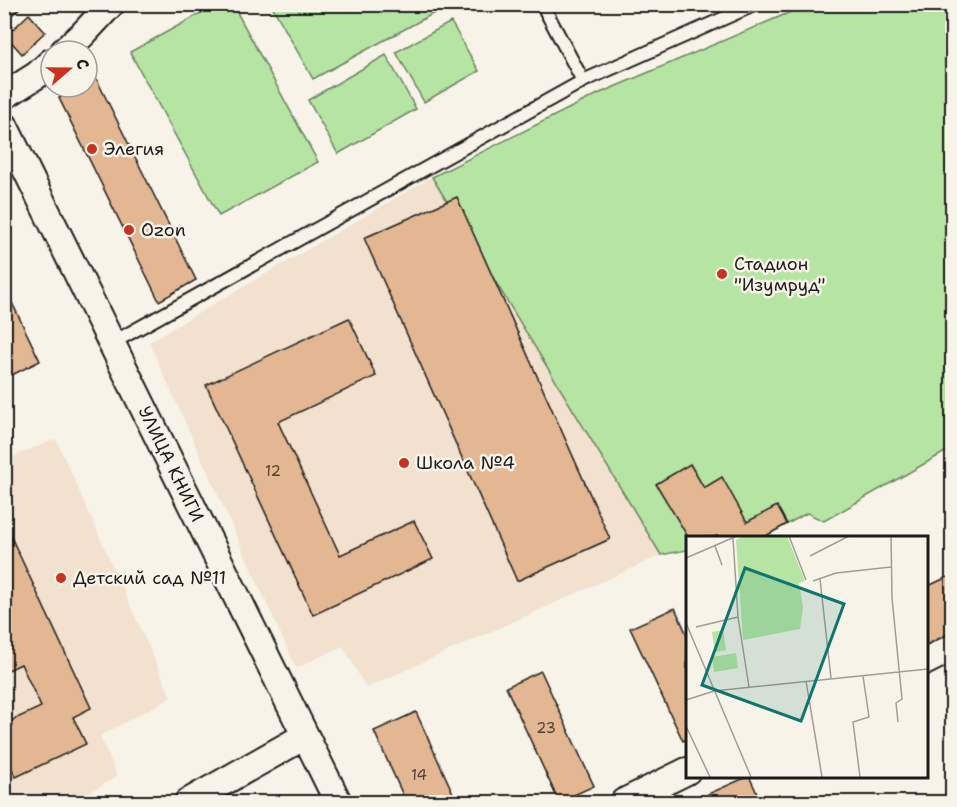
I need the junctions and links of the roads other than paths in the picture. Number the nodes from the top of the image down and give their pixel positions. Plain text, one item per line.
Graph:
1 (111, 4) edge
2 (543, 4) edge
3 (756, 4) edge
4 (77, 39) edge
5 (39, 73) edge
6 (583, 81) junction
7 (4, 96) edge
8 (4, 124) edge
9 (112, 343) junction
10 (952, 648) edge
11 (927, 660) edge
12 (305, 736) junction
13 (686, 771) edge
14 (188, 802) edge
15 (338, 802) edge
16 (624, 802) edge

1 - 4 street
2 - 6 lane
3 - 6 lane
5 - 7 street
6 - 9 lane
8 - 9 street, УЛИЦА КНИГИ
9 - 12 street, УЛИЦА КНИГИ
10 - 11 street
12 - 14 street
12 - 15 street, УЛИЦА КНИГИ
13 - 16 street

